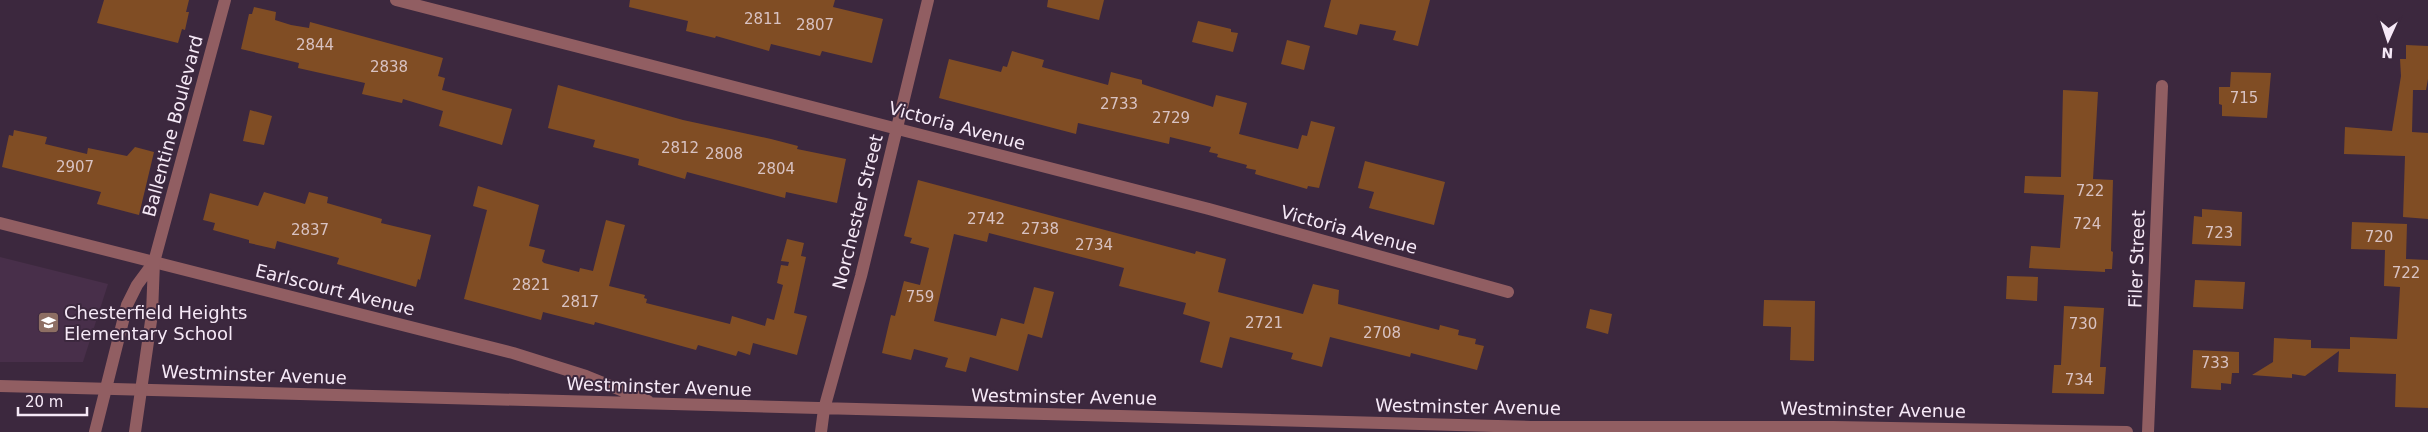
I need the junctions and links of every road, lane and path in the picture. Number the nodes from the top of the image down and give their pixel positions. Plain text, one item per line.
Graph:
1 (225, 0) edge
2 (396, 0) edge
3 (928, 0) edge
4 (2162, 86) dead end
5 (898, 128) junction
6 (0, 223) edge
7 (154, 262) junction
8 (1508, 292) dead end
9 (0, 386) edge
10 (106, 388) junction
11 (140, 390) junction
12 (657, 404) junction
13 (824, 409) junction
14 (95, 432) edge
15 (135, 432) edge
16 (821, 432) edge
17 (2126, 432) edge
18 (2148, 432) edge

1 - 7 street, Ballentine Boulevard
2 - 5 street, Victoria Avenue
3 - 5 street, Norchester Street
4 - 18 street, Filer Street
5 - 8 street, Victoria Avenue
5 - 13 street, Norchester Street
6 - 7 street, Earlscourt Avenue
7 - 10 street, Ballentine Boulevard
7 - 11 street, Ballentine Boulevard
7 - 12 street, Earlscourt Avenue
9 - 10 street, Westminster Avenue
10 - 11 street, Westminster Avenue
10 - 14 street, Ballentine Boulevard
11 - 12 street, Westminster Avenue
11 - 15 street, Ballentine Boulevard
12 - 13 street, Westminster Avenue
13 - 16 street, Norchester Street
13 - 17 street, Westminster Avenue

